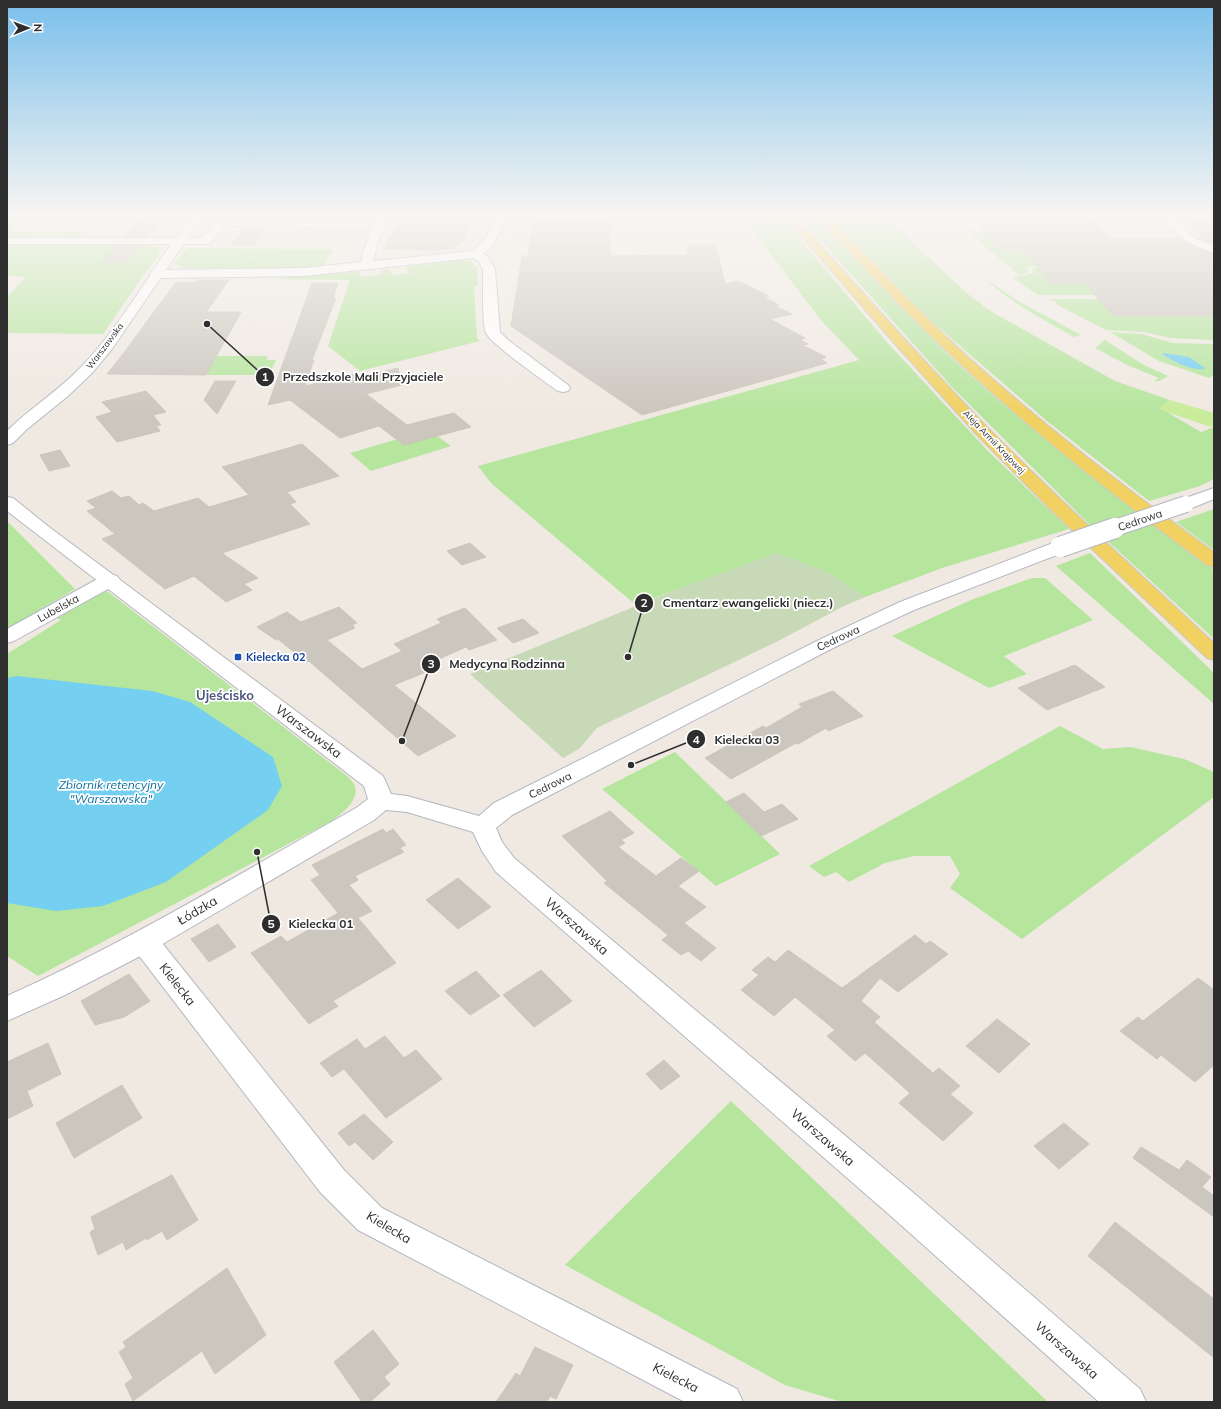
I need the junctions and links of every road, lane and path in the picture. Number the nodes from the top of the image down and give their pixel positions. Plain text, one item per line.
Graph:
1 (151, 282) edge
2 (490, 282) edge
3 (846, 282) edge
4 (886, 282) edge
5 (563, 388) dead end
6 (7, 440) edge
7 (1214, 493) edge
8 (7, 502) edge
9 (1214, 561) edge
10 (110, 580) junction
11 (7, 637) edge
12 (1214, 654) edge
13 (381, 801) junction
14 (483, 826) junction
15 (144, 941) junction
16 (7, 1009) edge
17 (724, 1402) edge
18 (1127, 1402) edge

1 - 6 street, Warszawska
2 - 5 street
3 - 12 main road, Aleja Armii Krajowej
4 - 9 main road
7 - 14 street, Cedrowa, bridge
8 - 10 street, Warszawska
10 - 11 street, Lubelska
10 - 13 street, Warszawska
13 - 14 street
13 - 15 street, Łódzka
14 - 18 street, Warszawska
15 - 16 street, Łódzka
15 - 17 street, Kielecka

